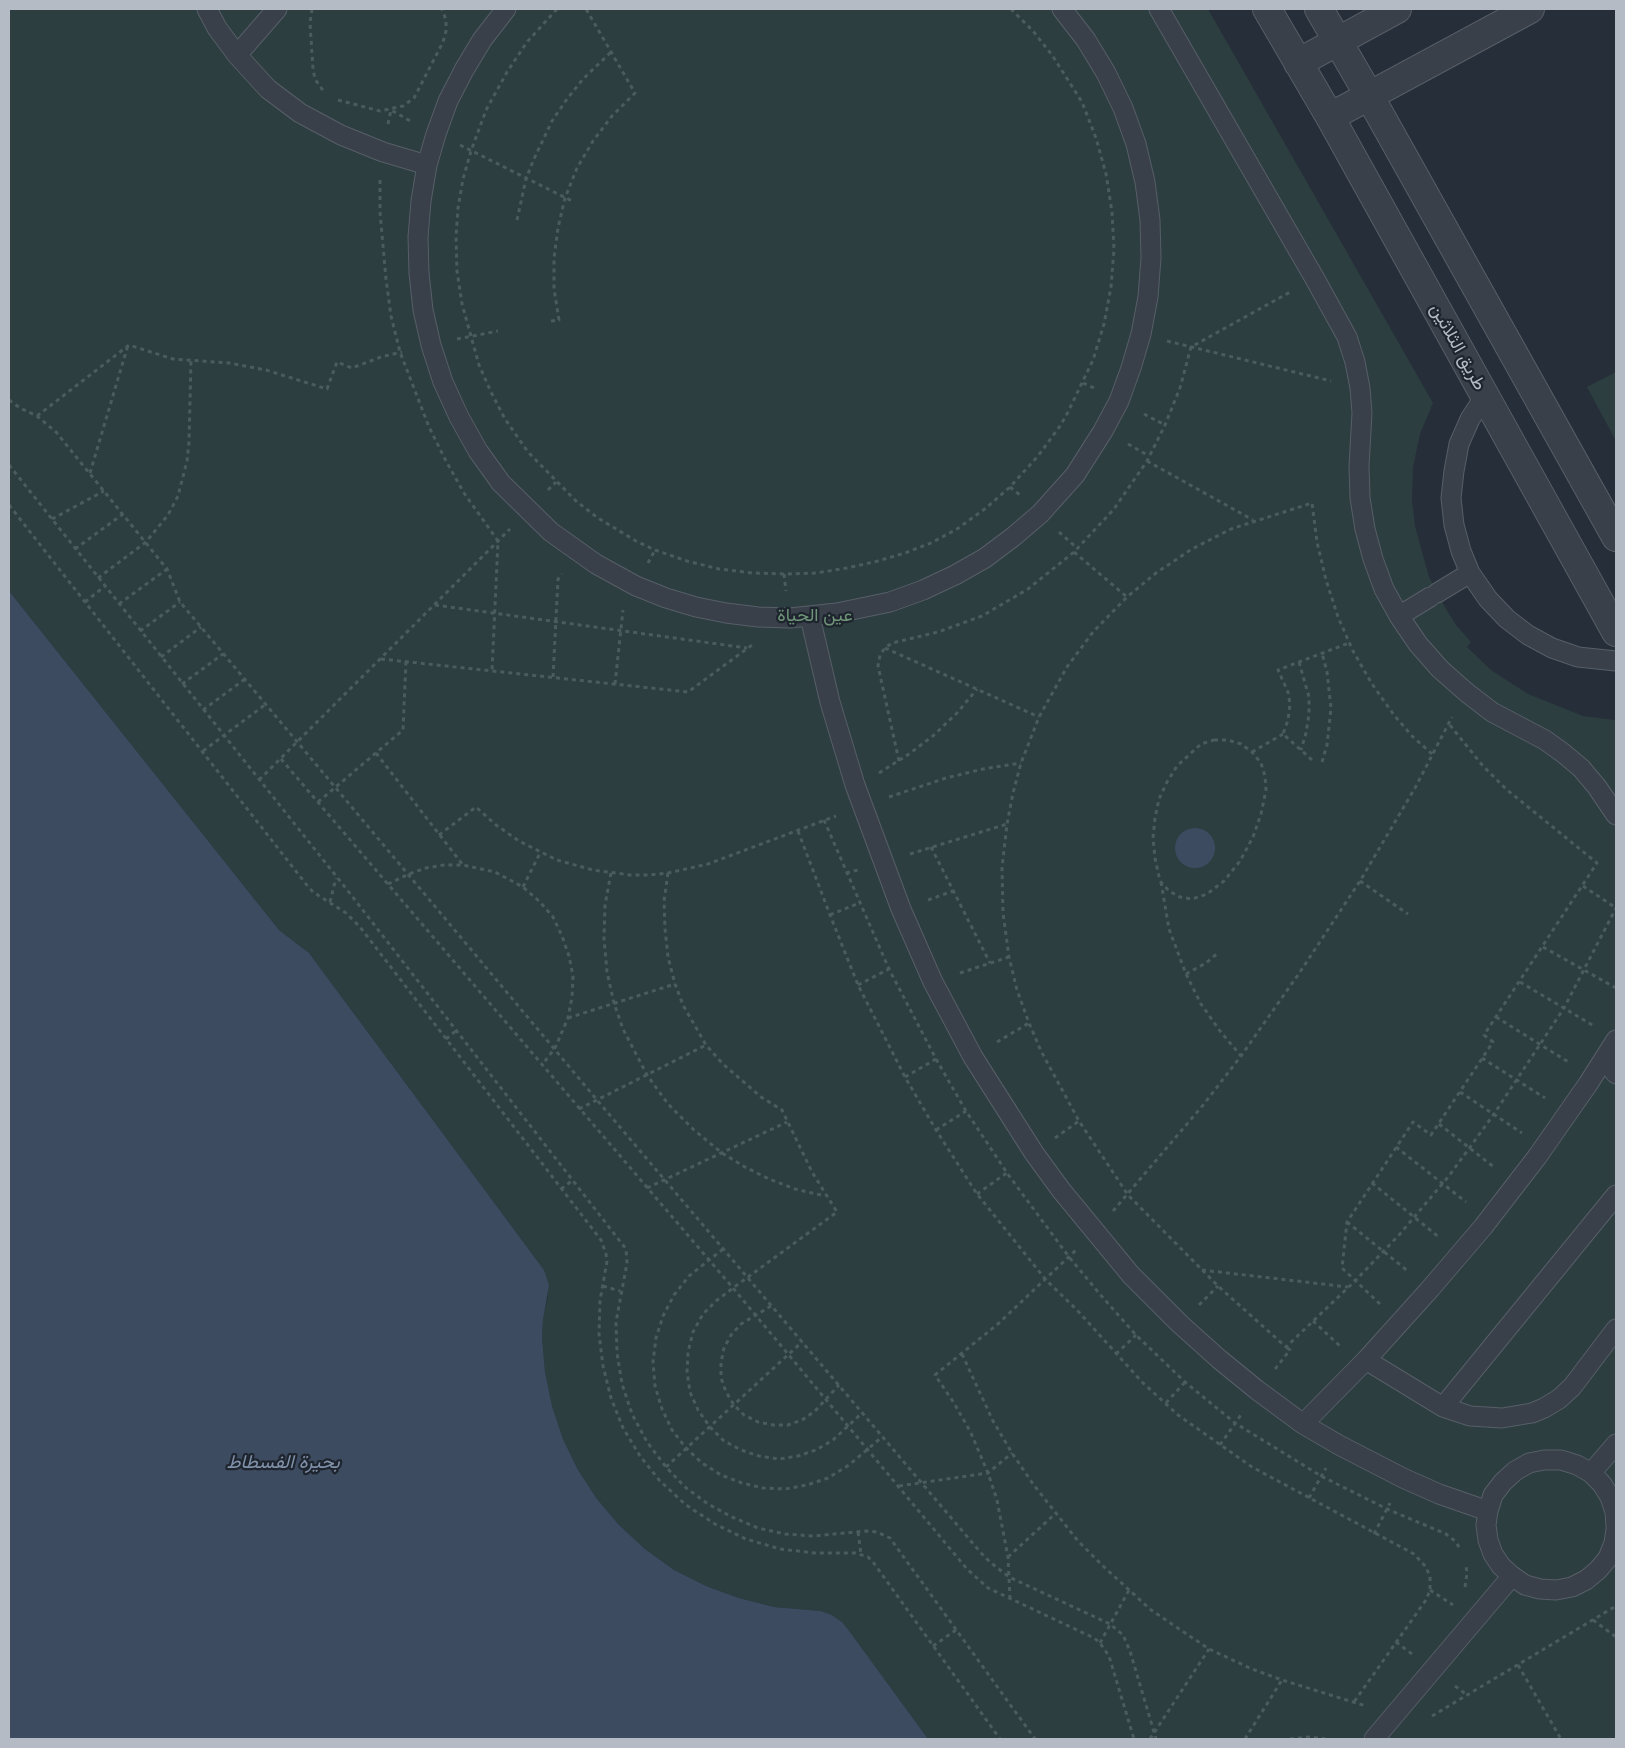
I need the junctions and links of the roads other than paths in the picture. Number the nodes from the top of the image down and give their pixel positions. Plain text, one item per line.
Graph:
1 (206, 9) edge
2 (277, 9) edge
3 (1062, 9) edge
4 (1160, 9) edge
5 (1267, 9) edge
6 (1319, 9) edge
7 (1397, 9) edge
8 (1530, 9) edge
9 (503, 10) edge
10 (1338, 41) junction
11 (237, 55) junction
12 (1298, 63) junction
13 (1370, 96) junction
14 (1330, 117) junction
15 (427, 165) junction
16 (1485, 396) junction
17 (1616, 537) edge
18 (1470, 573) junction
19 (1399, 616) junction
20 (810, 617) junction
21 (1616, 632) edge
22 (1616, 661) edge
23 (1616, 815) edge
24 (1609, 1035) edge
25 (1604, 1059) junction
26 (1616, 1074) edge
27 (1616, 1195) edge
28 (1616, 1329) edge
29 (1364, 1363) junction
30 (1443, 1407) junction
31 (1303, 1424) junction
32 (1616, 1444) edge
33 (1591, 1473) junction
34 (1488, 1511) junction
35 (1616, 1527) edge
36 (1612, 1561) edge
37 (1512, 1576) junction
38 (1374, 1739) edge

1 - 11 lane
2 - 11 lane
3 - 20 lane
4 - 19 lane
5 - 12 street, طريق الثلاثين
6 - 10 street
7 - 10 street
8 - 13 street
9 - 15 lane
10 - 12 street
10 - 13 street
11 - 15 lane
12 - 14 street, طريق الثلاثين
13 - 14 street
13 - 17 street
14 - 16 street, طريق الثلاثين
15 - 20 lane
16 - 18 lane
16 - 21 street, طريق الثلاثين
18 - 19 lane
18 - 22 lane
19 - 23 lane
20 - 31 lane
24 - 25 lane
25 - 26 lane
25 - 29 lane
27 - 30 lane
28 - 30 lane
29 - 30 lane
29 - 31 lane
31 - 34 lane
32 - 33 lane
33 - 34 lane
33 - 35 lane
34 - 37 lane
35 - 36 lane
36 - 37 lane
37 - 38 lane

